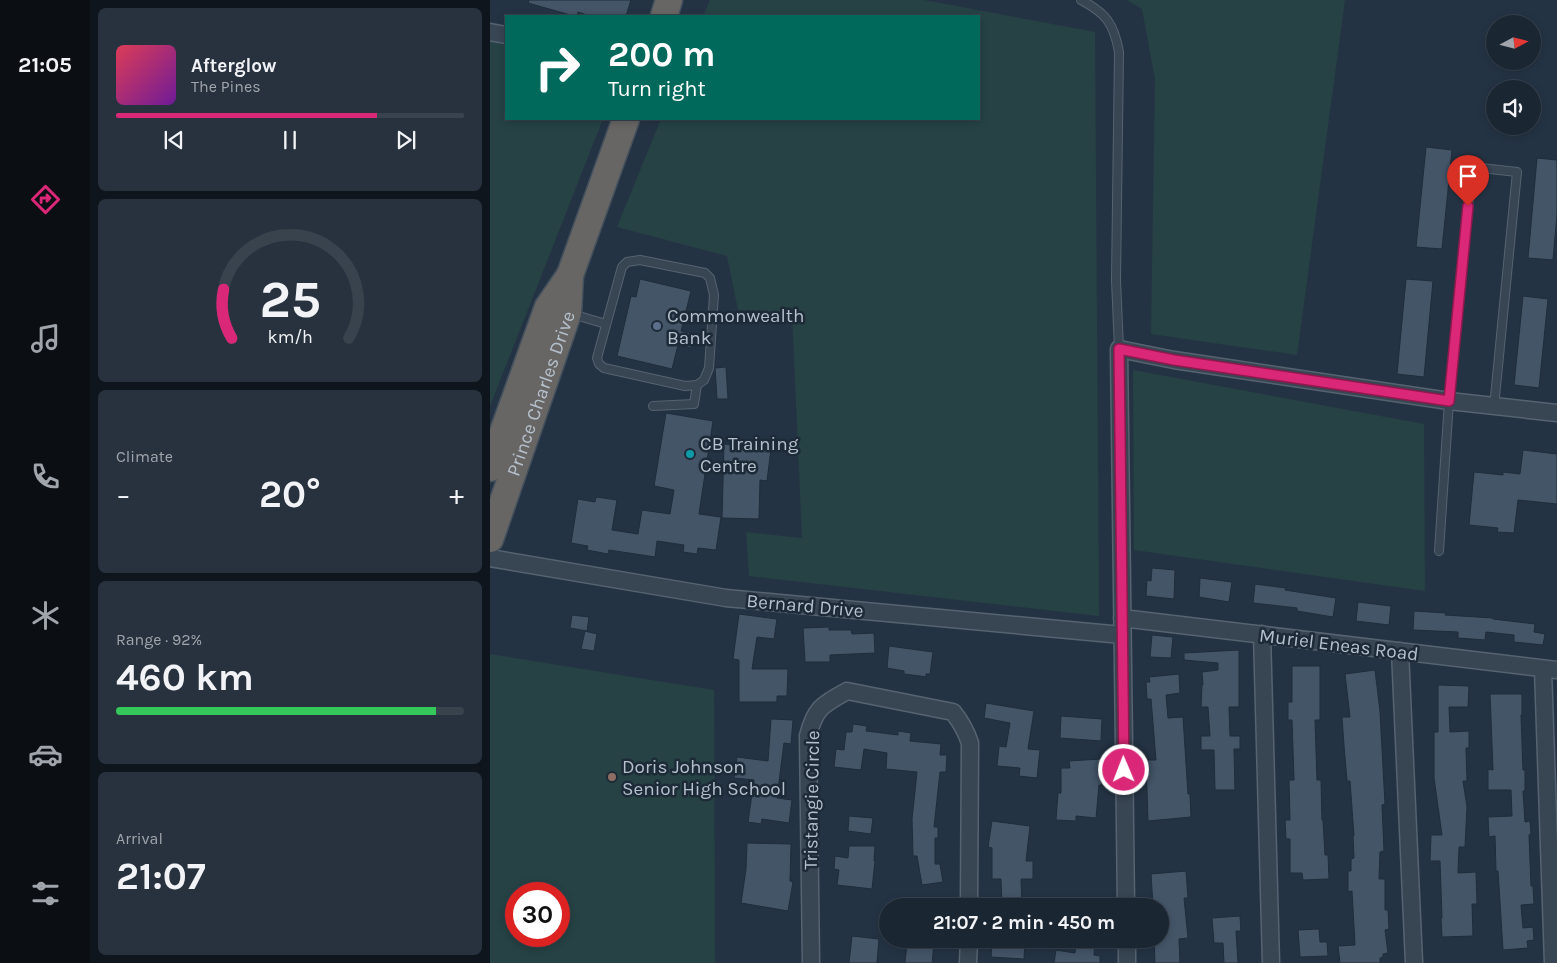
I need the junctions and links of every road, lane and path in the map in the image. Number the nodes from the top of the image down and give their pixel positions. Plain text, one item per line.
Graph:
1 (669, 0) edge
2 (1081, 0) edge
3 (664, 15) edge
4 (490, 32) edge
5 (505, 35) edge
6 (626, 120) edge
7 (558, 310) junction
8 (606, 324) junction
9 (1119, 349) junction
10 (697, 385) junction
11 (1449, 401) junction
12 (653, 406) dead end
13 (1494, 407) junction
14 (1557, 413) edge
15 (490, 468) edge
16 (490, 539) edge
17 (1439, 552) dead end
18 (490, 558) edge
19 (1122, 618) junction
20 (1262, 634) junction
21 (1122, 635) junction
22 (1400, 651) junction
23 (1550, 670) edge
24 (969, 898) edge
25 (1126, 898) edge
26 (969, 948) edge
27 (1127, 948) edge
28 (811, 963) edge
29 (968, 963) edge
30 (1127, 963) edge
31 (1271, 963) edge
32 (1414, 963) edge
33 (1553, 963) edge

1 - 3 highway
2 - 9 lane
4 - 5 street
6 - 7 highway, Prince Charles Drive
7 - 8 lane
7 - 15 highway, Prince Charles Drive
7 - 16 highway, Prince Charles Drive
8 - 10 lane
8 - 10 lane
9 - 11 street
9 - 19 street
10 - 12 lane
11 - 13 street
11 - 13 lane
11 - 17 lane
13 - 14 street
18 - 21 street, Bernard Drive
19 - 20 street, Muriel Eneas Road
19 - 21 street
20 - 22 street, Muriel Eneas Road
20 - 31 street
21 - 25 street
22 - 23 street, Muriel Eneas Road
22 - 32 street
23 - 33 street
24 - 28 street, Tristangie Circle
26 - 29 street
27 - 30 street

